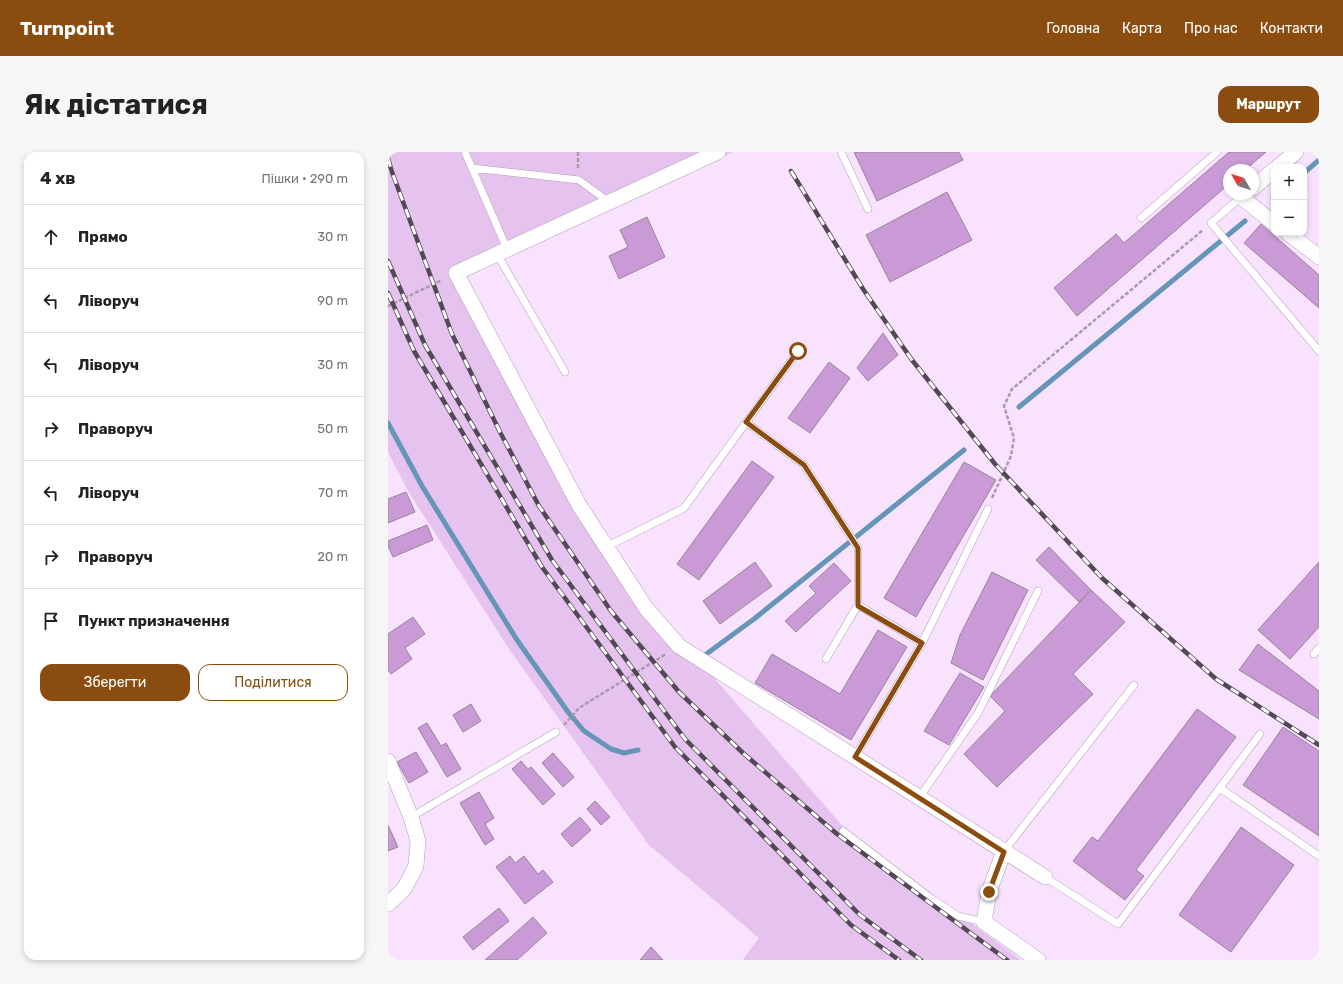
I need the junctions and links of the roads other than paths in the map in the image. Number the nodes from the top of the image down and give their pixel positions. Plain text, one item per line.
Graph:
1 (465, 152) edge
2 (718, 152) edge
3 (841, 152) edge
4 (1217, 152) edge
5 (1296, 152) edge
6 (1282, 164) edge
7 (472, 168) junction
8 (1271, 173) edge
9 (1259, 183) edge
10 (1238, 200) edge
11 (1248, 200) edge
12 (609, 202) junction
13 (868, 209) dead end
14 (1141, 218) dead end
15 (1271, 220) edge
16 (1292, 236) edge
17 (502, 252) junction
18 (1319, 257) edge
19 (1319, 350) edge
20 (798, 351) dead end
21 (565, 372) dead end
22 (746, 422) junction
23 (988, 509) road end
24 (606, 547) junction
25 (1038, 591) dead end
26 (858, 606) junction
27 (922, 643) junction
28 (826, 659) dead end
29 (1134, 684) dead end
30 (556, 732) dead end
31 (1260, 734) dead end
32 (855, 757) junction
33 (388, 762) edge
34 (1220, 788) junction
35 (919, 798) junction
36 (411, 817) junction
37 (843, 831) dead end
38 (1004, 852) junction
39 (1319, 856) edge
40 (1045, 877) joint
41 (388, 904) edge
42 (984, 922) junction
43 (1038, 960) edge

1 - 7 lane
2 - 12 street
3 - 13 lane
4 - 14 lane
5 - 6 street
7 - 12 lane
7 - 17 lane
8 - 9 street
10 - 19 lane
11 - 15 street
12 - 17 street
16 - 18 street
17 - 21 lane
17 - 24 street
20 - 22 lane
22 - 24 lane
22 - 26 lane
23 - 27 lane
24 - 32 street
25 - 35 lane
26 - 27 lane
26 - 28 lane
27 - 32 lane
29 - 38 lane
30 - 36 lane
31 - 34 lane
32 - 35 street
33 - 36 street
34 - 39 lane
34 - 40 lane
35 - 38 street
36 - 41 street
37 - 42 lane
38 - 40 street
38 - 42 street
42 - 43 street

